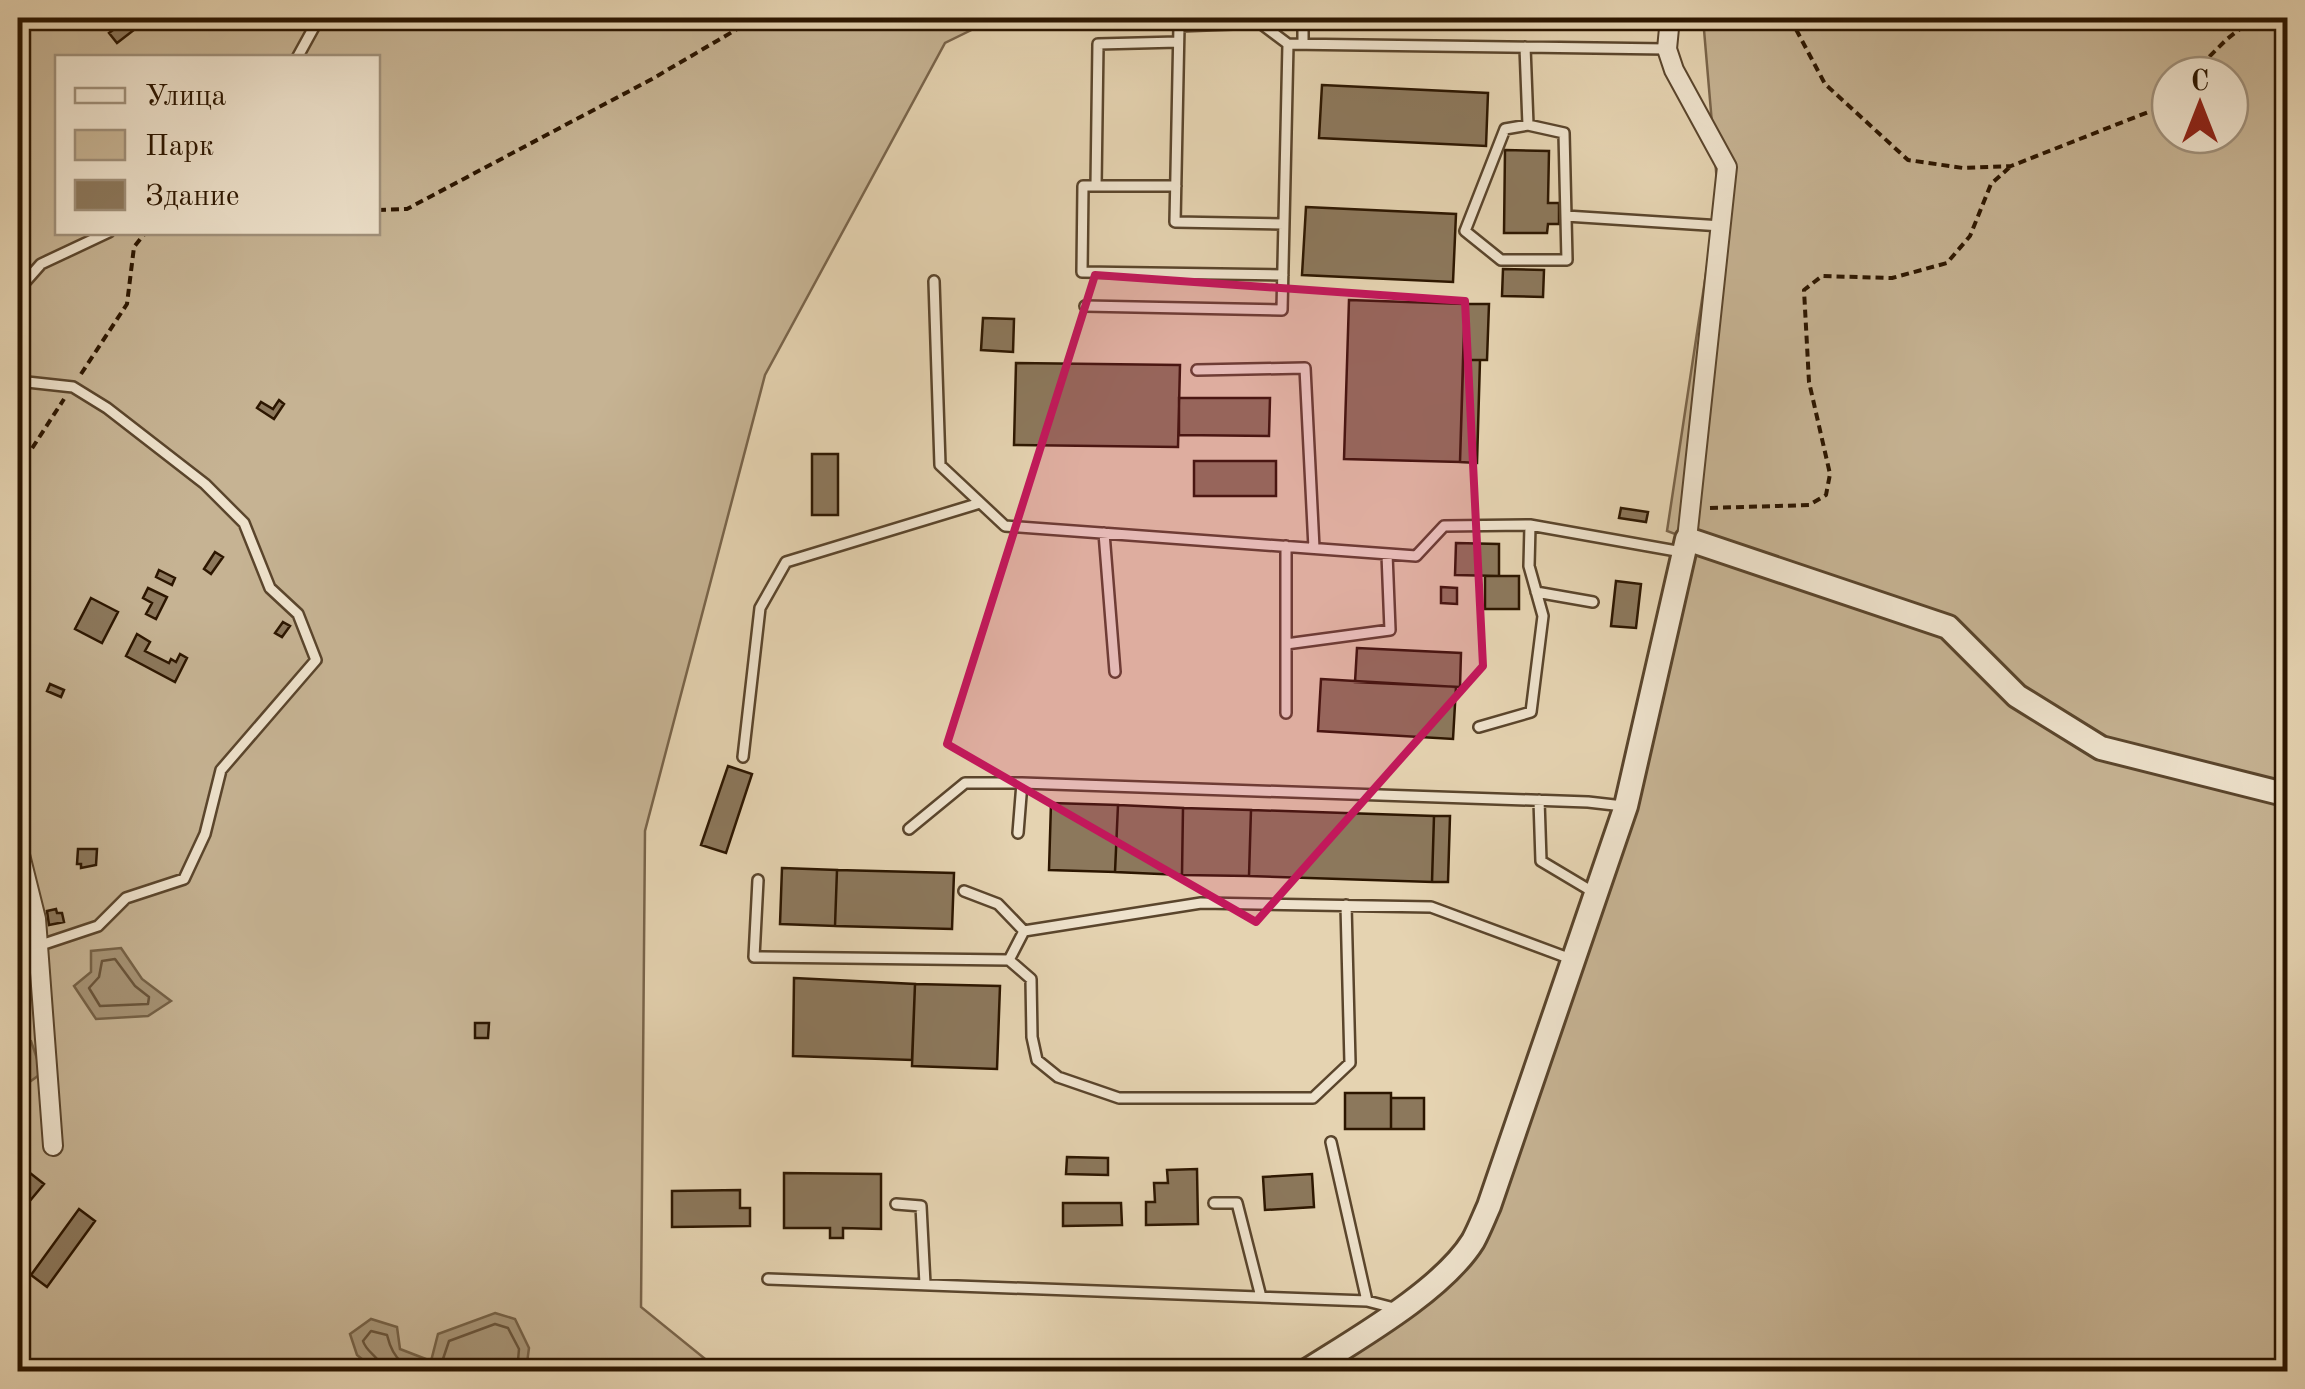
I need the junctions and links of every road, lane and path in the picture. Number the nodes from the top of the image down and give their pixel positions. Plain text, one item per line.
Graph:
1 (319, 18) edge
2 (756, 18) edge
3 (1304, 18) edge
4 (1670, 18) edge
5 (1790, 18) edge
6 (2254, 18) edge
7 (1178, 42) junction
8 (1288, 44) junction
9 (1303, 44) junction
10 (1525, 47) junction
11 (1666, 49) junction
12 (300, 55) edge
13 (2210, 55) edge
14 (2150, 111) edge
15 (1528, 124) junction
16 (2012, 166) junction
17 (1096, 186) junction
18 (1176, 186) junction
19 (380, 210) edge
20 (1566, 216) junction
21 (1284, 224) junction
22 (1722, 226) junction
23 (103, 235) edge
24 (144, 235) edge
25 (18, 261) edge
26 (1283, 275) junction
27 (934, 281) dead end
28 (19, 287) edge
29 (1085, 306) dead end
30 (1196, 370) dead end
31 (18, 381) edge
32 (72, 387) junction
33 (18, 470) edge
34 (980, 503) junction
35 (1690, 508) junction
36 (1530, 526) junction
37 (1104, 533) junction
38 (1685, 545) junction
39 (1286, 546) junction
40 (1314, 548) junction
41 (1387, 554) junction
42 (1536, 592) junction
43 (1593, 602) dead end
44 (1286, 644) junction
45 (1115, 672) dead end
46 (1286, 713) dead end
47 (1479, 727) dead end
48 (743, 757) dead end
49 (1022, 783) junction
50 (2288, 795) edge
51 (1539, 800) junction
52 (1626, 806) junction
53 (910, 830) dead end
54 (1018, 833) dead end
55 (18, 847) edge
56 (20, 871) edge
57 (758, 880) dead end
58 (964, 891) dead end
59 (1596, 893) junction
60 (1346, 905) junction
61 (1024, 931) junction
62 (38, 946) junction
63 (1572, 959) junction
64 (1009, 960) junction
65 (1332, 1142) dead end
66 (54, 1146) dead end
67 (896, 1204) dead end
68 (1214, 1204) dead end
69 (768, 1279) dead end
70 (925, 1284) junction
71 (1261, 1297) junction
72 (1367, 1301) junction
73 (1400, 1310) junction
74 (1306, 1372) edge

1 - 12 lane
2 - 19 path
3 - 9 lane
4 - 11 street
5 - 16 path
6 - 13 path
7 - 8 lane
7 - 17 lane
7 - 18 lane
8 - 9 lane
8 - 21 lane
9 - 10 lane
10 - 11 lane
10 - 15 lane
11 - 22 street
14 - 16 path
15 - 20 lane
15 - 20 lane
16 - 35 path
17 - 18 lane
17 - 26 lane
18 - 21 lane
20 - 22 lane
21 - 26 lane
22 - 35 street
23 - 28 lane
24 - 32 path
25 - 28 lane
26 - 29 lane
27 - 34 lane
30 - 40 lane
31 - 32 lane
32 - 33 path
32 - 62 lane
34 - 37 lane
34 - 48 lane
35 - 38 street
36 - 38 lane
36 - 41 lane
36 - 42 lane
37 - 39 lane
37 - 45 lane
38 - 50 street
38 - 52 street
39 - 40 lane
39 - 44 lane
40 - 41 lane
41 - 44 lane
42 - 43 lane
42 - 47 lane
44 - 46 lane
49 - 51 lane
49 - 53 lane
49 - 54 lane
51 - 52 lane
51 - 59 lane
52 - 59 street
55 - 56 street
56 - 62 street
57 - 64 lane
58 - 61 lane
59 - 63 street
60 - 61 lane
60 - 63 lane
60 - 64 lane
61 - 64 lane
62 - 66 street
63 - 73 street
65 - 72 lane
67 - 70 lane
68 - 71 lane
69 - 70 lane
70 - 71 lane
71 - 72 lane
72 - 73 lane
73 - 74 street

